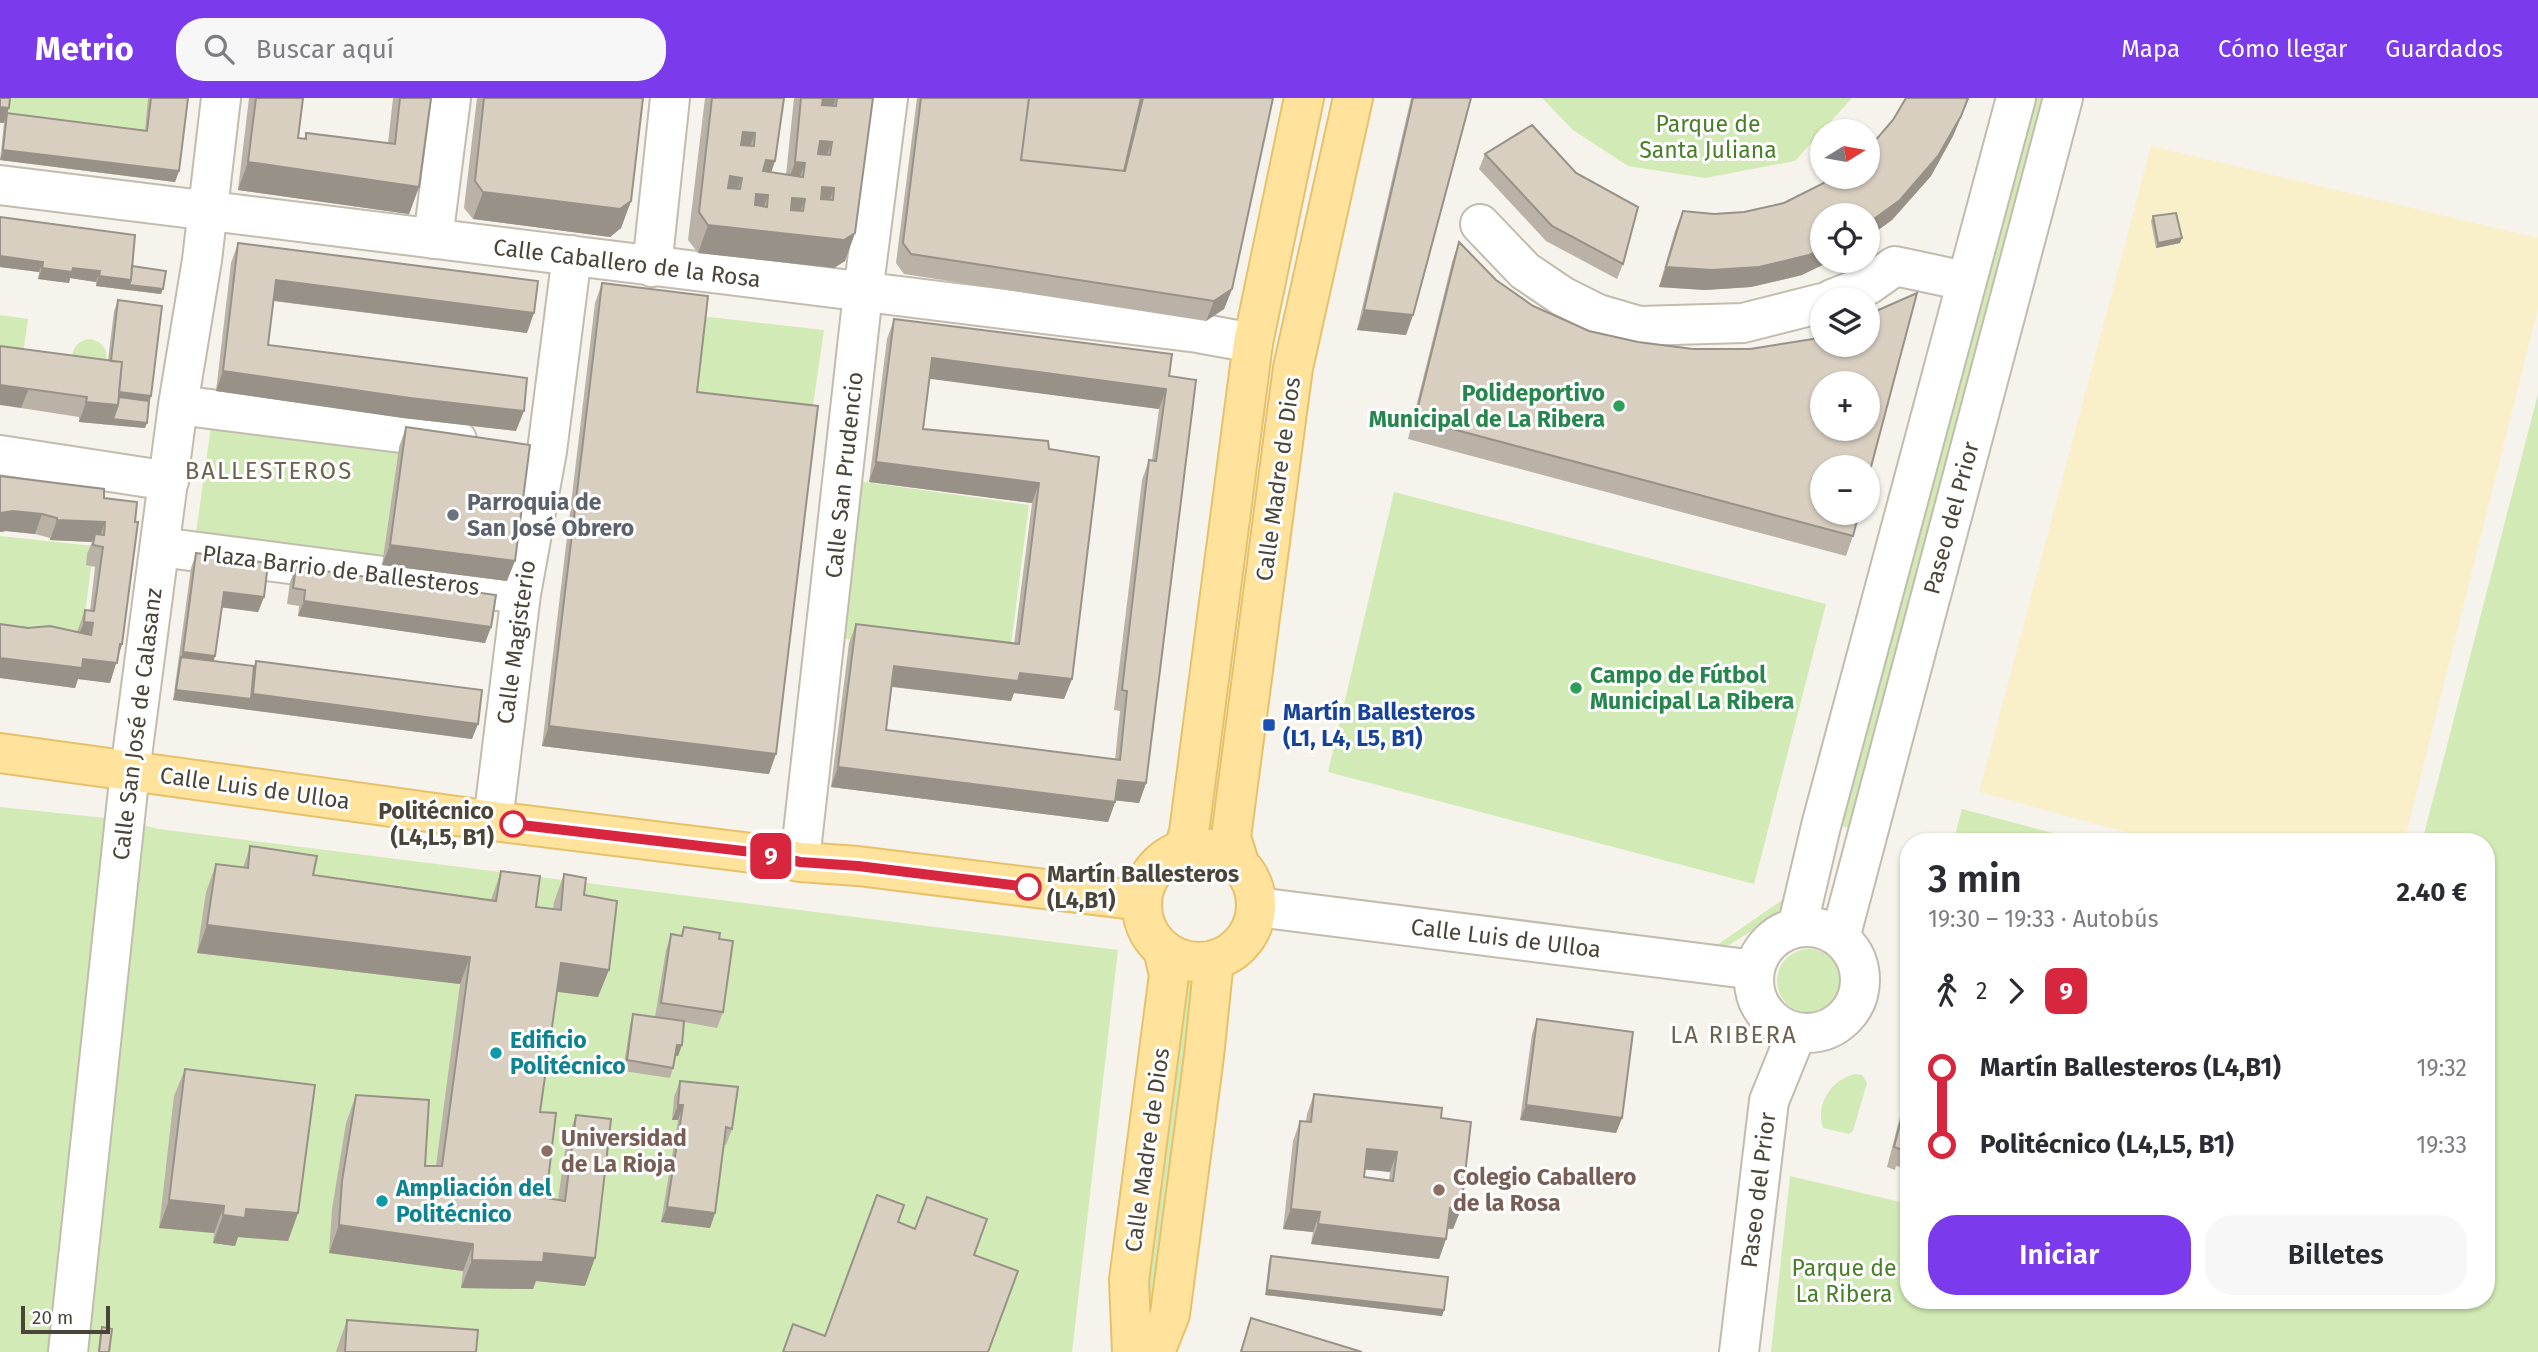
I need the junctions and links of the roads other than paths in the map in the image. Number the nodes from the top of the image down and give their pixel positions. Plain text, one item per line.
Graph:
1 (221, 98) edge
2 (451, 98) edge
3 (670, 98) edge
4 (888, 98) edge
5 (1304, 98) edge
6 (1353, 98) edge
7 (2016, 98) edge
8 (2063, 98) edge
9 (0, 185) edge
10 (207, 210) junction
11 (1479, 224) dead end
12 (433, 239) junction
13 (572, 255) junction
14 (652, 267) junction
15 (1965, 281) junction
16 (1863, 287) edge
17 (863, 293) junction
18 (1810, 306) edge
19 (1253, 343) junction
20 (178, 405) junction
21 (518, 448) junction
22 (0, 455) edge
23 (170, 481) junction
24 (160, 547) junction
25 (522, 594) junction
26 (0, 753) edge
27 (130, 771) junction
28 (493, 821) junction
29 (1184, 849) junction
30 (801, 851) junction
31 (760, 853) junction
32 (1239, 863) junction
33 (858, 866) junction
34 (1142, 901) junction
35 (1257, 907) junction
36 (1797, 928) junction
37 (1840, 939) junction
38 (1163, 949) junction
39 (1214, 960) junction
40 (1755, 970) junction
41 (1797, 1032) junction
42 (68, 1352) edge
43 (1132, 1352) edge
44 (1155, 1352) edge
45 (1739, 1352) edge

1 - 10 street, Calle San José de Calasanz
2 - 12 street
3 - 14 street
4 - 17 street, Calle San Prudencio
5 - 19 main road, Calle Madre de Dios
6 - 32 main road, Calle Madre de Dios
7 - 15 street, Paseo del Prior
8 - 37 street, Paseo del Prior
9 - 10 street, Calle Caballero de la Rosa
10 - 12 street, Calle Caballero de la Rosa
10 - 20 street, Calle San José de Calasanz
11 - 18 street
12 - 13 street, Calle Caballero de la Rosa
13 - 14 street, Calle Caballero de la Rosa
13 - 21 street, Calle Magisterio
14 - 17 street, Calle Caballero de la Rosa
15 - 16 street
15 - 36 street, Paseo del Prior
17 - 19 street, Calle Caballero de la Rosa
17 - 30 street, Calle San Prudencio
19 - 29 main road, Calle Madre de Dios
20 - 21 street
20 - 23 street, Calle San José de Calasanz
21 - 25 street, Calle Magisterio
22 - 23 street
23 - 24 street, Calle San José de Calasanz
24 - 25 street, Plaza Barrio de Ballesteros
24 - 27 street, Calle San José de Calasanz
25 - 28 street, Calle Magisterio
26 - 27 main road, Calle Luis de Ulloa
27 - 28 main road, Calle Luis de Ulloa
27 - 42 street, Calle San José de Calasanz
28 - 31 main road, Calle Luis de Ulloa
29 - 32 main road
29 - 34 main road
30 - 31 main road, Calle Luis de Ulloa
30 - 33 main road, Calle Luis de Ulloa
31 - 33 main road, Calle Luis de Ulloa
32 - 35 main road
33 - 34 main road, Calle Luis de Ulloa
34 - 38 main road
35 - 39 main road
35 - 40 street, Calle Luis de Ulloa
36 - 37 street
36 - 40 street
37 - 41 street
38 - 39 main road
38 - 43 main road, Calle Madre de Dios
39 - 44 main road, Calle Madre de Dios
40 - 41 street
41 - 45 street, Paseo del Prior

